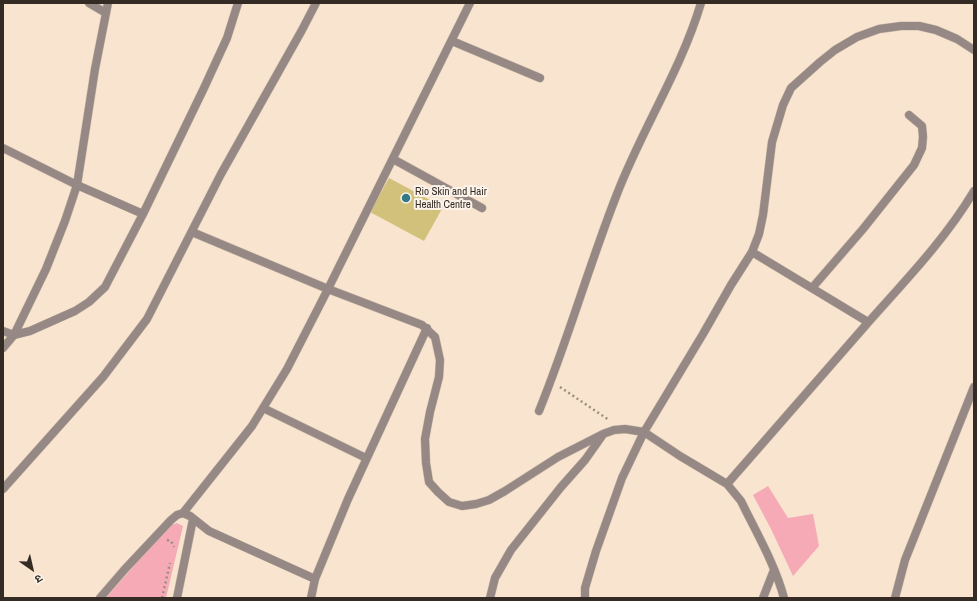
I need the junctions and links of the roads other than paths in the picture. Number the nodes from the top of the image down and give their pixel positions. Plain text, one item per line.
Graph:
1 (89, 3) edge
2 (108, 3) edge
3 (238, 3) edge
4 (316, 3) edge
5 (470, 3) edge
6 (701, 3) edge
7 (106, 13) junction
8 (452, 41) junction
9 (974, 50) edge
10 (540, 78) dead end
11 (910, 115) dead end
12 (3, 148) edge
13 (393, 159) junction
14 (77, 185) junction
15 (974, 191) edge
16 (482, 208) dead end
17 (143, 214) junction
18 (192, 232) junction
19 (752, 252) junction
20 (812, 288) junction
21 (328, 290) junction
22 (868, 322) junction
23 (427, 328) junction
24 (3, 331) edge
25 (14, 335) junction
26 (3, 348) edge
27 (974, 387) edge
28 (263, 408) junction
29 (539, 411) dead end
30 (644, 432) junction
31 (603, 434) junction
32 (366, 458) junction
33 (727, 484) junction
34 (3, 489) edge
35 (183, 513) junction
36 (193, 519) junction
37 (774, 570) junction
38 (315, 580) junction
39 (584, 588) junction
40 (100, 598) edge
41 (177, 598) edge
42 (311, 598) edge
43 (490, 598) edge
44 (582, 598) edge
45 (585, 598) edge
46 (763, 598) edge
47 (784, 598) edge
48 (895, 598) edge

1 - 7 street
2 - 7 street
3 - 17 street
4 - 18 street
5 - 8 street
6 - 29 street
7 - 14 street
8 - 10 street
8 - 13 street
9 - 19 street
11 - 20 street
12 - 14 street
13 - 16 street
13 - 21 street
14 - 17 street
14 - 25 street
15 - 22 street
17 - 25 street
18 - 21 street
18 - 34 street
19 - 20 street
19 - 30 street
20 - 22 street
21 - 23 street
21 - 28 street
22 - 33 street
23 - 31 street
23 - 32 street
24 - 25 street
25 - 26 street
27 - 48 street
28 - 32 street
28 - 35 street
30 - 31 street
30 - 33 street
30 - 39 street
31 - 43 street
32 - 38 street
33 - 37 street
35 - 36 street
35 - 40 street
36 - 38 street
36 - 41 street
37 - 46 street
37 - 47 street
38 - 42 street
39 - 44 street
39 - 45 street

